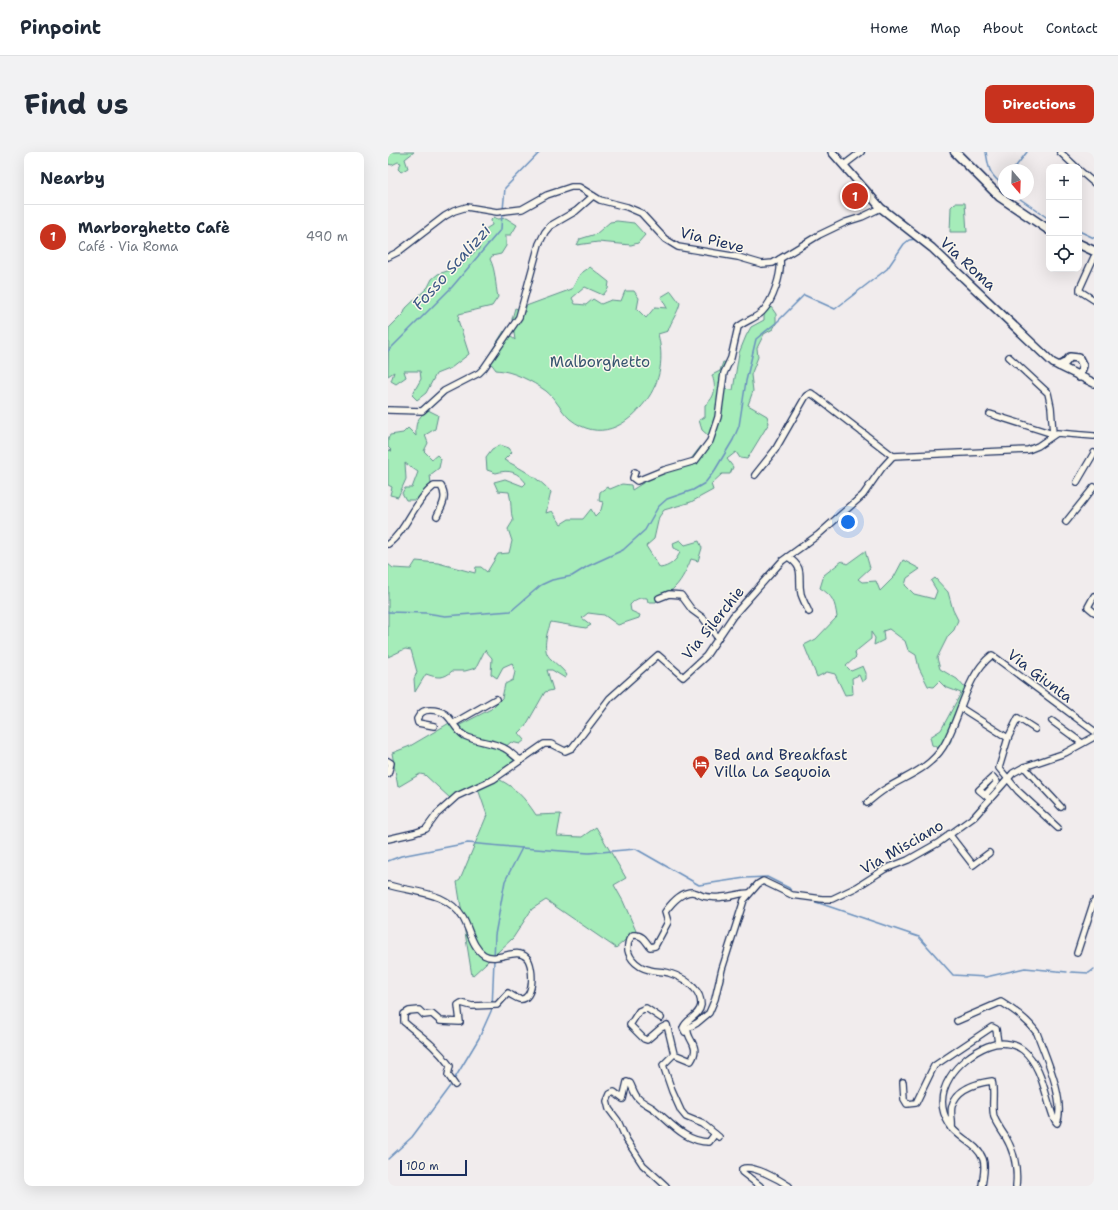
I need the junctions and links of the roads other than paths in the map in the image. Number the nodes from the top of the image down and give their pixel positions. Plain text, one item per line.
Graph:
1 (832, 152) edge
2 (861, 152) edge
3 (955, 152) edge
4 (1060, 152) edge
5 (1073, 164) edge
6 (844, 165) junction
7 (1082, 173) edge
8 (1094, 183) edge
9 (593, 196) junction
10 (881, 208) junction
11 (1046, 228) edge
12 (1082, 245) edge
13 (1094, 251) edge
14 (388, 257) edge
15 (1094, 257) edge
16 (780, 259) junction
17 (1093, 299) edge
18 (1009, 357) dead end
19 (1063, 366) junction
20 (1078, 374) junction
21 (1094, 384) edge
22 (388, 410) edge
23 (990, 414) dead end
24 (1053, 434) junction
25 (1094, 436) edge
26 (1094, 453) edge
27 (893, 456) junction
28 (635, 472) dead end
29 (755, 475) dead end
30 (1077, 482) dead end
31 (1094, 487) edge
32 (437, 516) dead end
33 (1066, 522) dead end
34 (388, 544) edge
35 (788, 557) junction
36 (1094, 596) edge
37 (659, 598) dead end
38 (809, 612) dead end
39 (1094, 612) edge
40 (718, 638) junction
41 (496, 699) dead end
42 (961, 708) junction
43 (1052, 721) dead end
44 (454, 723) junction
45 (434, 726) dead end
46 (1035, 729) dead end
47 (1094, 732) edge
48 (1094, 737) edge
49 (1008, 738) junction
50 (1082, 743) junction
51 (521, 760) junction
52 (388, 761) edge
53 (1024, 767) junction
54 (388, 774) edge
55 (1007, 779) junction
56 (985, 795) dead end
57 (990, 799) junction
58 (867, 803) dead end
59 (1061, 807) dead end
60 (1058, 828) dead end
61 (949, 834) junction
62 (388, 839) edge
63 (989, 853) dead end
64 (388, 885) edge
65 (750, 893) junction
66 (1094, 901) edge
67 (1077, 952) dead end
68 (661, 1018) dead end
69 (956, 1021) dead end
70 (687, 1031) junction
71 (998, 1043) junction
72 (674, 1054) junction
73 (903, 1082) dead end
74 (455, 1085) dead end
75 (952, 1128) junction
76 (666, 1186) edge
77 (760, 1186) edge
78 (789, 1186) edge
79 (982, 1186) edge
80 (1016, 1186) edge

1 - 6 street, Via Roma
2 - 6 street
3 - 11 main road
4 - 5 street
6 - 10 street, Via Roma
7 - 8 street
9 - 14 street, Via Pieve
9 - 16 street, Via Pieve
9 - 22 street
10 - 16 street
10 - 19 street, Via Roma
12 - 13 main road
15 - 17 street
16 - 28 street
18 - 24 street
19 - 20 street, Via Roma
19 - 20 street
20 - 21 street, Via Roma
23 - 24 street
24 - 25 street
24 - 27 street
26 - 30 street
27 - 29 street
27 - 35 street, Via Silerchie
31 - 33 street
32 - 34 street
35 - 38 street
35 - 40 street, Via Silerchie
36 - 39 street
37 - 40 street
40 - 51 street, Via Silerchie
41 - 44 street
42 - 47 street, Via Giunta
42 - 49 street
42 - 58 street
43 - 50 street
44 - 45 street
44 - 51 street
46 - 49 street
48 - 50 street, Via Misciano
49 - 55 street
50 - 53 street, Via Misciano
51 - 62 street, Via Silerchie
52 - 54 street
53 - 55 street, Via Misciano
53 - 59 street
55 - 57 street, Via Misciano
55 - 60 street
56 - 57 street
57 - 61 street, Via Misciano
61 - 63 street
61 - 65 street, Via Misciano
64 - 74 street
65 - 70 street, Via Misciano
65 - 70 street
66 - 67 street
68 - 72 street
69 - 71 street
70 - 72 street
71 - 73 street
71 - 75 street
72 - 76 street
75 - 79 street
75 - 80 street
77 - 78 street

